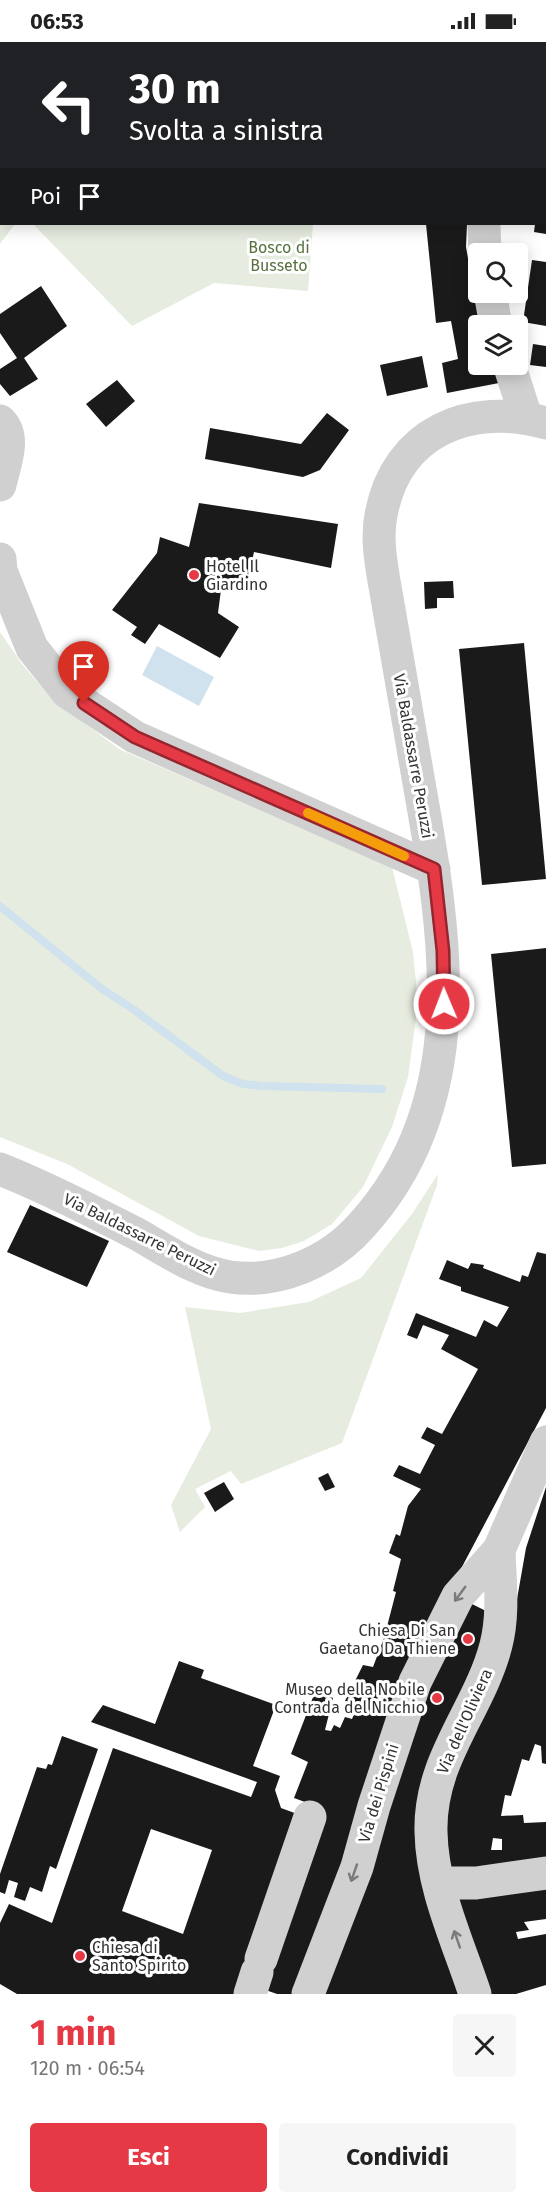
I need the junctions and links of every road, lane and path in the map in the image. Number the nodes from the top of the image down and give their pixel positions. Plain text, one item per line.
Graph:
1 (484, 225) edge
2 (484, 243) edge
3 (514, 375) edge
4 (536, 420) edge
5 (0, 421) edge
6 (0, 485) edge
7 (0, 559) edge
8 (434, 869) junction
9 (0, 1169) edge
10 (546, 1442) edge
11 (499, 1550) junction
12 (310, 1817) dead end
13 (546, 1873) edge
14 (438, 1883) junction
15 (256, 1975) edge
16 (308, 1994) edge
17 (475, 1994) edge

1 - 2 street
3 - 4 street
4 - 8 street, Via Baldassarre Peruzzi
5 - 6 street
7 - 8 street
8 - 9 street, Via Baldassarre Peruzzi
10 - 11 street, Via dei Pispini
11 - 14 street, Via dell'Oliviera
11 -> 16 street, Via dei Pispini
12 - 15 street
13 - 14 street
17 -> 14 street, Via dell'Oliviera

